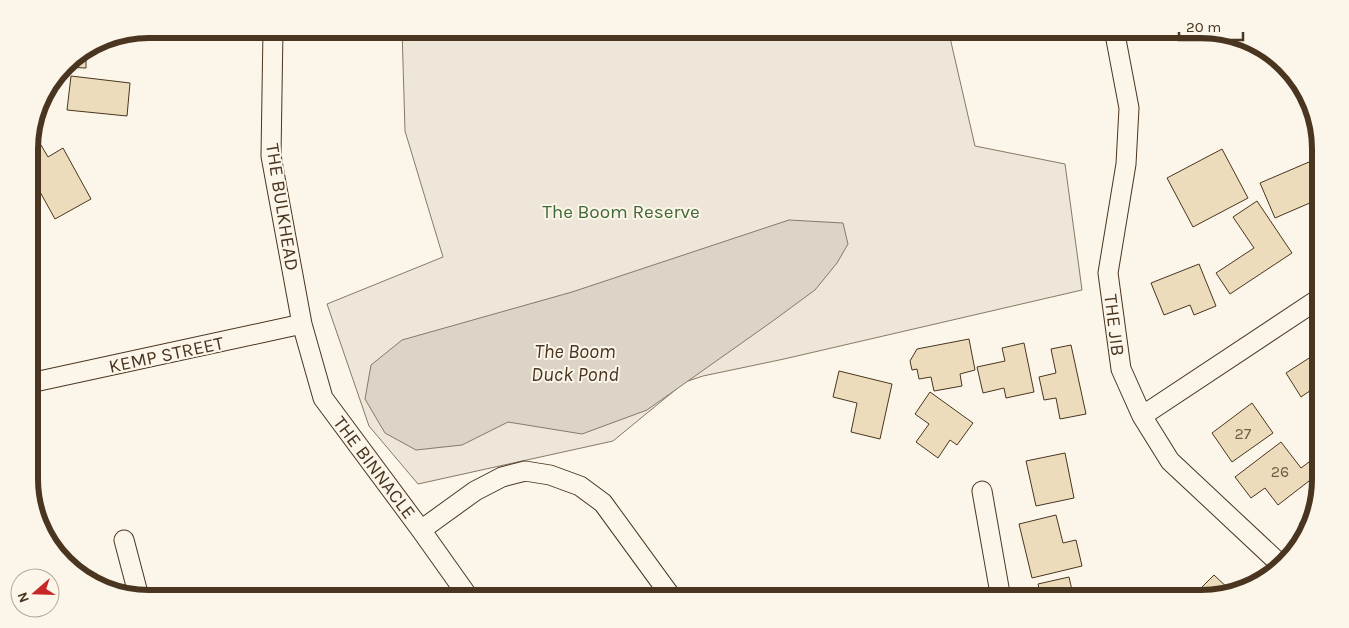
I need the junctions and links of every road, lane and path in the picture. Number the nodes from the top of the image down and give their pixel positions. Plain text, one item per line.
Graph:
1 (273, 38) edge
2 (1116, 38) edge
3 (1312, 303) edge
4 (302, 324) junction
5 (38, 381) edge
6 (1142, 416) junction
7 (982, 491) dead end
8 (421, 530) junction
9 (124, 540) dead end
10 (1276, 560) edge
11 (137, 590) edge
12 (464, 590) edge
13 (666, 590) edge
14 (999, 590) edge

1 - 4 street, THE BULKHEAD
2 - 6 street, THE JIB
3 - 6 street
4 - 5 street, KEMP STREET
4 - 8 street, THE BINNACLE
6 - 10 street, THE JIB
7 - 14 street
8 - 12 street, THE BINNACLE
8 - 13 street
9 - 11 street

